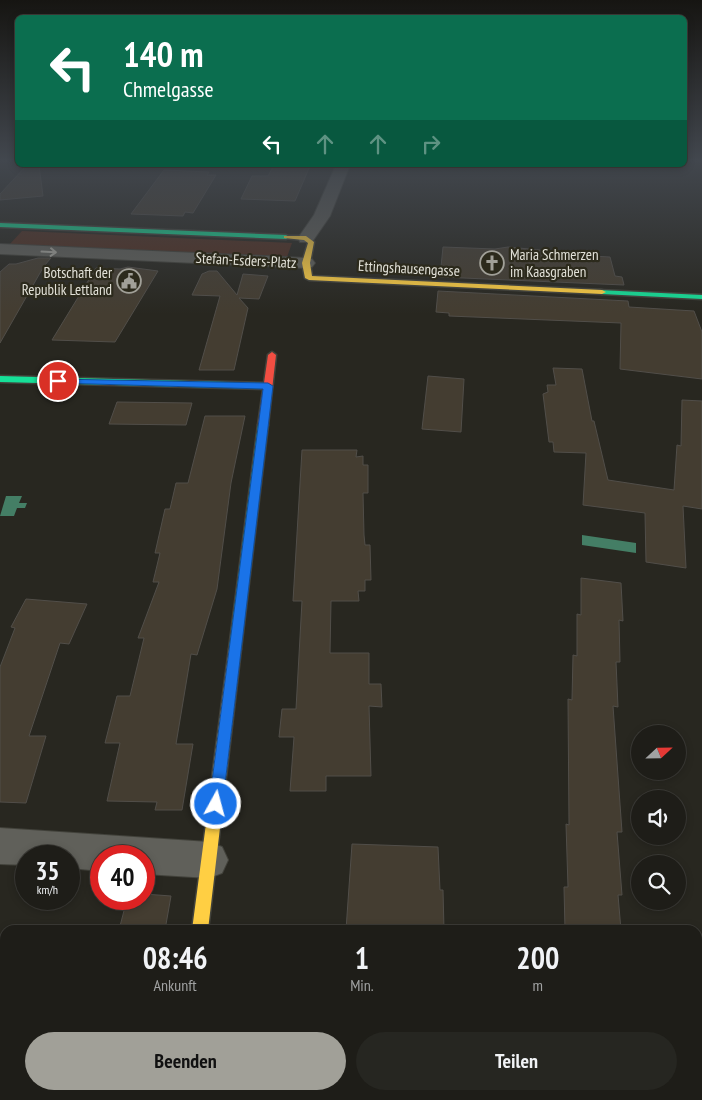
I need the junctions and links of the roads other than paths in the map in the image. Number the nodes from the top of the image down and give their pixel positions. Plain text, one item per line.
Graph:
1 (324, 211) edge
2 (0, 226) edge
3 (306, 238) junction
4 (0, 249) edge
5 (306, 263) junction
6 (702, 297) edge
7 (272, 354) dead end
8 (0, 379) edge
9 (268, 386) junction
10 (0, 846) edge
11 (209, 860) junction
12 (201, 925) edge

1 - 3 street
2 - 3 street, Stefan-Esders-Platz
3 - 5 street, Stefan-Esders-Platz
4 -> 5 street, Stefan-Esders-Platz
5 - 6 street, Ettingshausengasse
7 - 9 street
8 - 9 street
9 - 11 street
10 - 11 street
11 - 12 street

